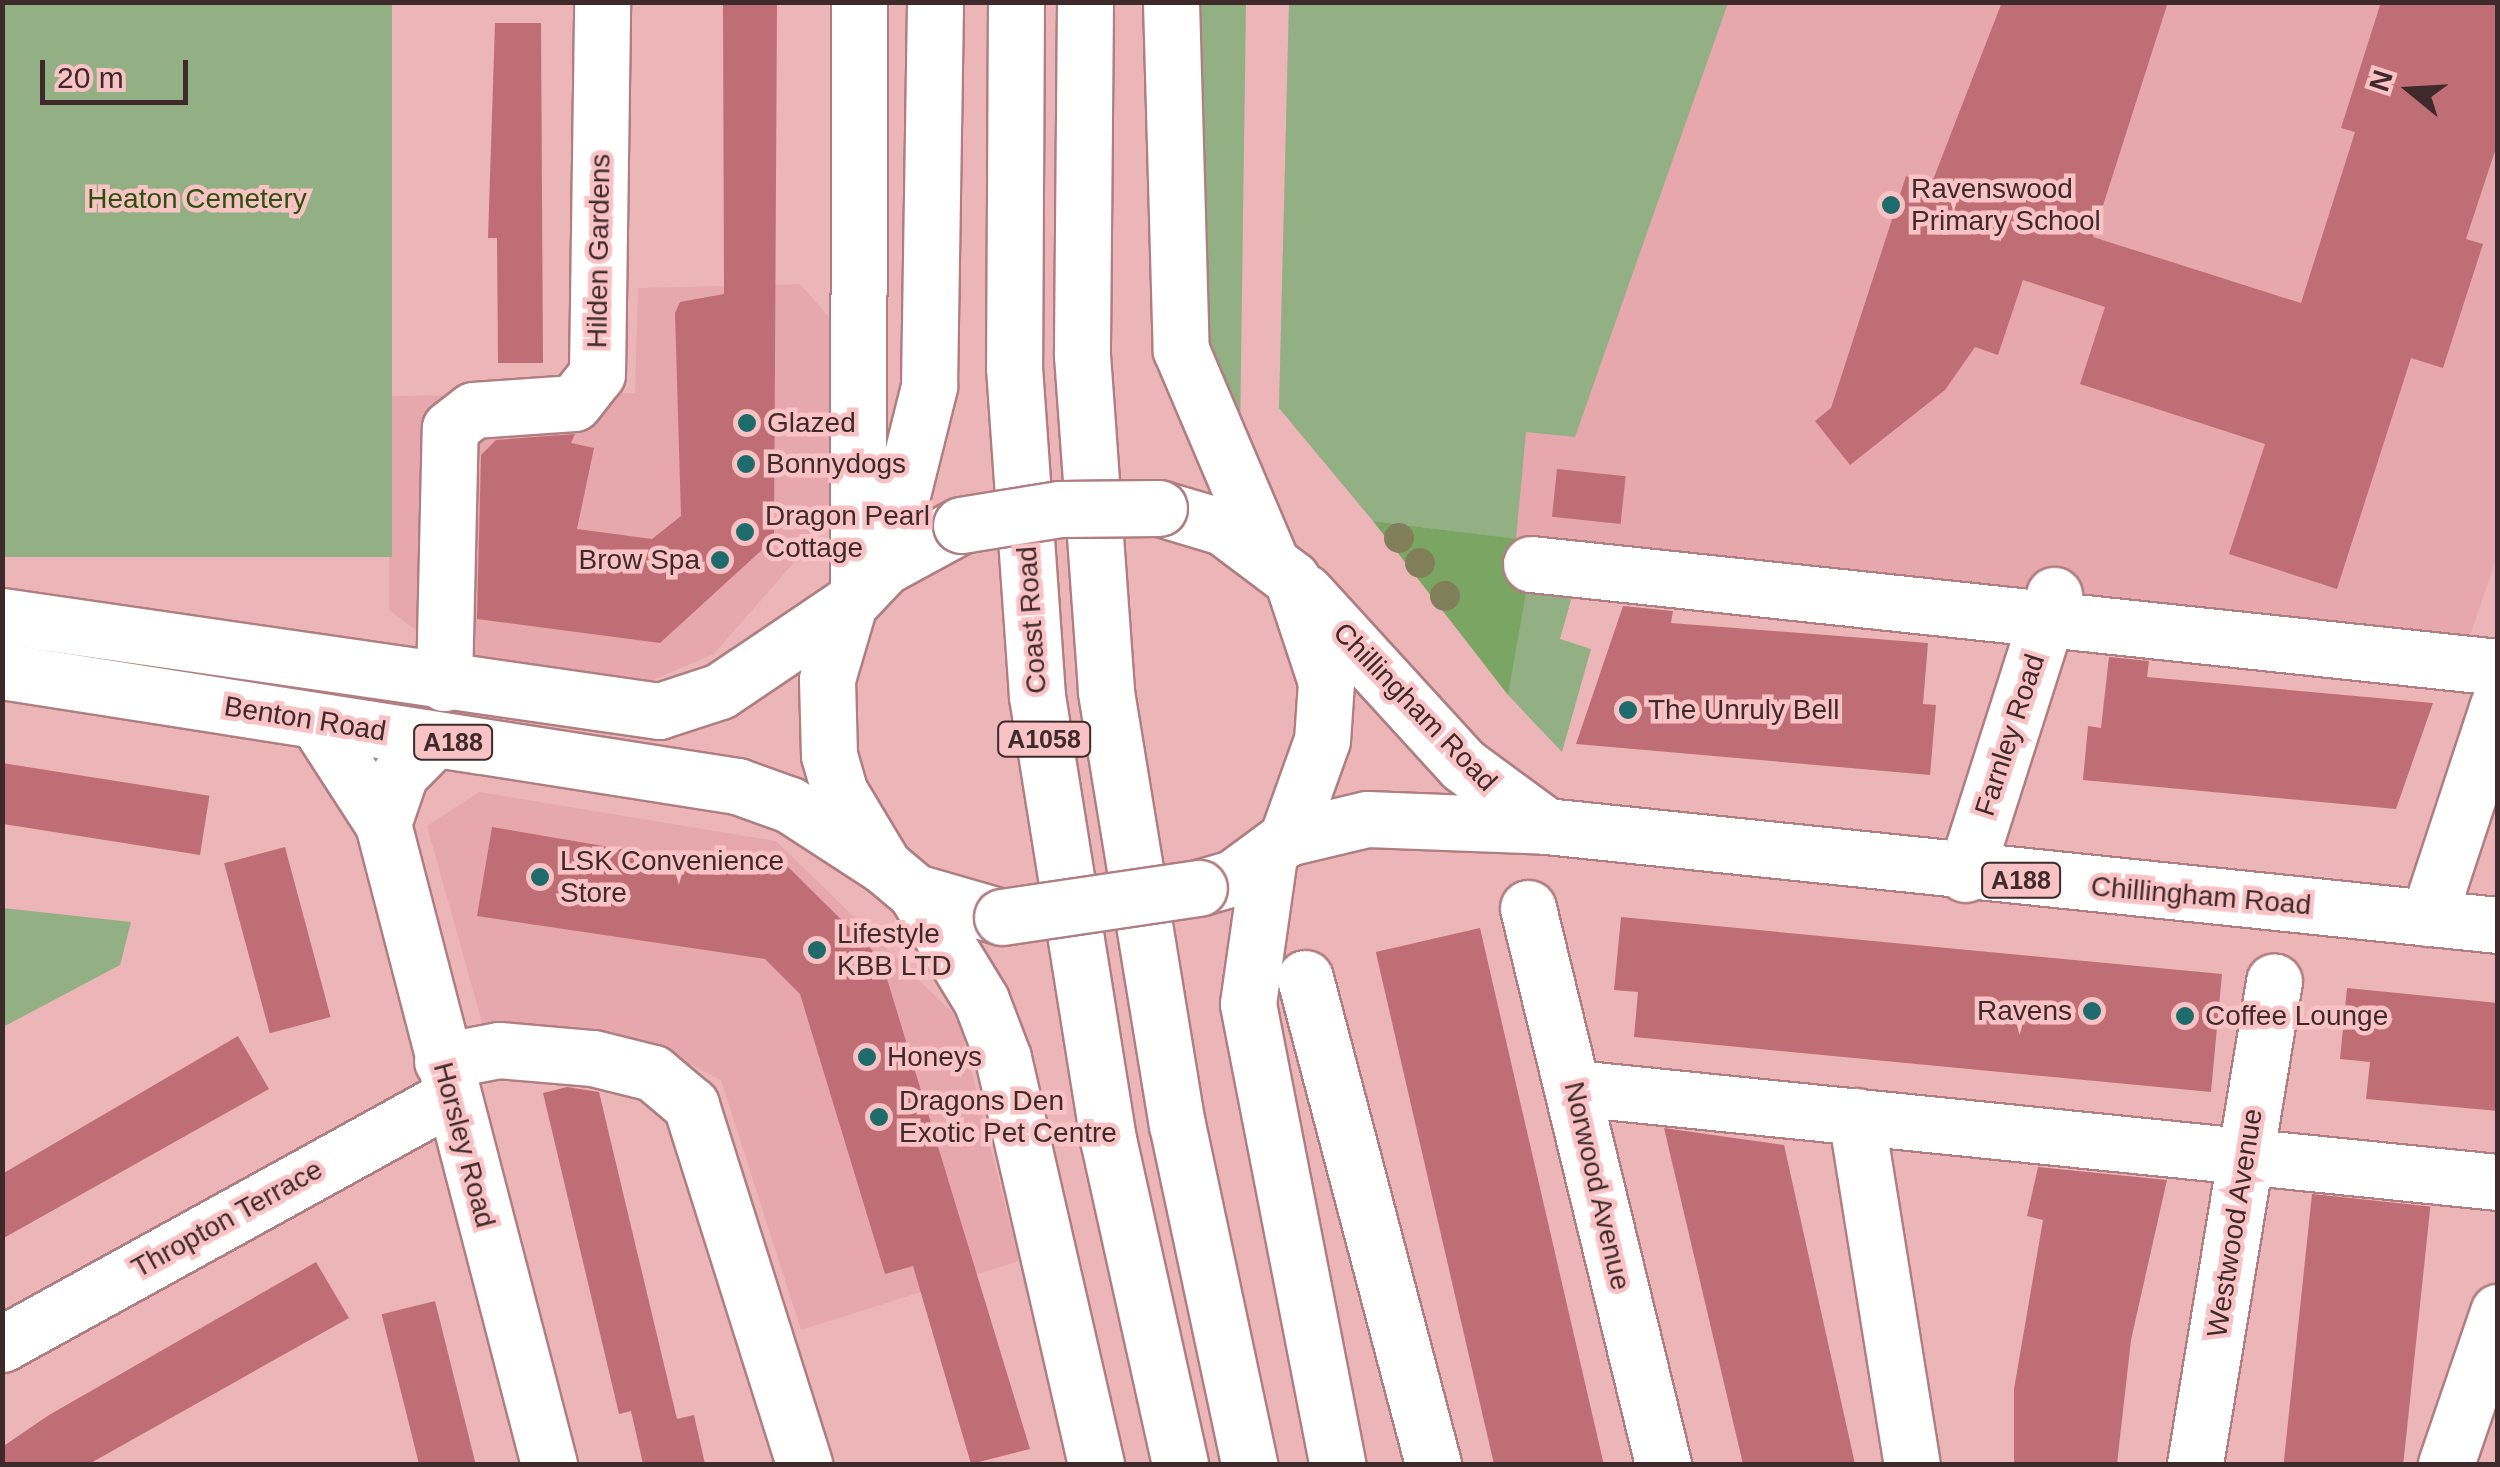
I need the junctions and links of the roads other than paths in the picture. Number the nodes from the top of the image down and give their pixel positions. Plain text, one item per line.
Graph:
1 (602, 2) edge
2 (859, 2) edge
3 (935, 2) edge
4 (1016, 2) edge
5 (1085, 2) edge
6 (1172, 2) edge
7 (1531, 564) dead end
8 (1280, 567) junction
9 (864, 588) junction
10 (2050, 609) junction
11 (2, 616) edge
12 (2498, 667) edge
13 (2, 671) edge
14 (444, 683) junction
15 (2498, 705) edge
16 (317, 722) junction
17 (434, 740) junction
18 (383, 824) junction
19 (1546, 826) junction
20 (1278, 847) junction
21 (1965, 874) junction
22 (900, 879) junction
23 (1528, 908) dead end
24 (2428, 918) junction
25 (2498, 925) edge
26 (1304, 978) dead end
27 (2274, 981) dead end
28 (447, 1079) junction
29 (1575, 1088) junction
30 (1856, 1116) junction
31 (2246, 1156) junction
32 (2498, 1182) edge
33 (2498, 1312) edge
34 (2, 1344) edge
35 (549, 1464) edge
36 (804, 1464) edge
37 (1096, 1464) edge
38 (1180, 1464) edge
39 (1249, 1464) edge
40 (1337, 1464) edge
41 (1432, 1464) edge
42 (1663, 1464) edge
43 (1912, 1464) edge
44 (2196, 1464) edge
45 (2446, 1464) edge

1 - 14 main road, Hilden Gardens
2 - 9 main road
3 - 9 main road
4 - 38 main road, Coast Road / A1058
5 - 39 main road, A1058
6 - 8 main road
7 - 10 main road
8 - 9 main road, Benton Road, bridge
8 - 19 main road, Chillingham Road / A188
8 - 20 main road
9 - 14 main road, Benton Road / A188
9 - 22 main road
10 - 12 main road
10 - 21 main road, Farnley Road
11 - 14 main road, Benton Road / A188
13 - 16 main road, Benton Road / A188
15 - 24 main road
16 - 17 main road, Benton Road / A188
16 - 18 main road, Horsley Road
17 - 18 main road
17 - 22 main road, Benton Road / A188
18 - 28 main road, Horsley Road
19 - 20 main road, Chillingham Road / A188
19 - 21 main road, Chillingham Road / A188
20 - 22 main road, Chillingham Road, bridge
20 - 40 main road
21 - 24 main road, Chillingham Road / A188
22 - 37 main road
23 - 29 main road, Norwood Avenue
24 - 25 main road, Chillingham Road / A188
26 - 41 main road
27 - 31 main road, Westwood Avenue
28 - 34 main road, Thropton Terrace
28 - 35 main road, Horsley Road
28 - 36 main road, Thropton Terrace
29 - 30 main road
29 - 42 main road, Norwood Avenue
30 - 31 main road
30 - 43 main road
31 - 32 main road
31 - 44 main road, Westwood Avenue
33 - 45 main road

